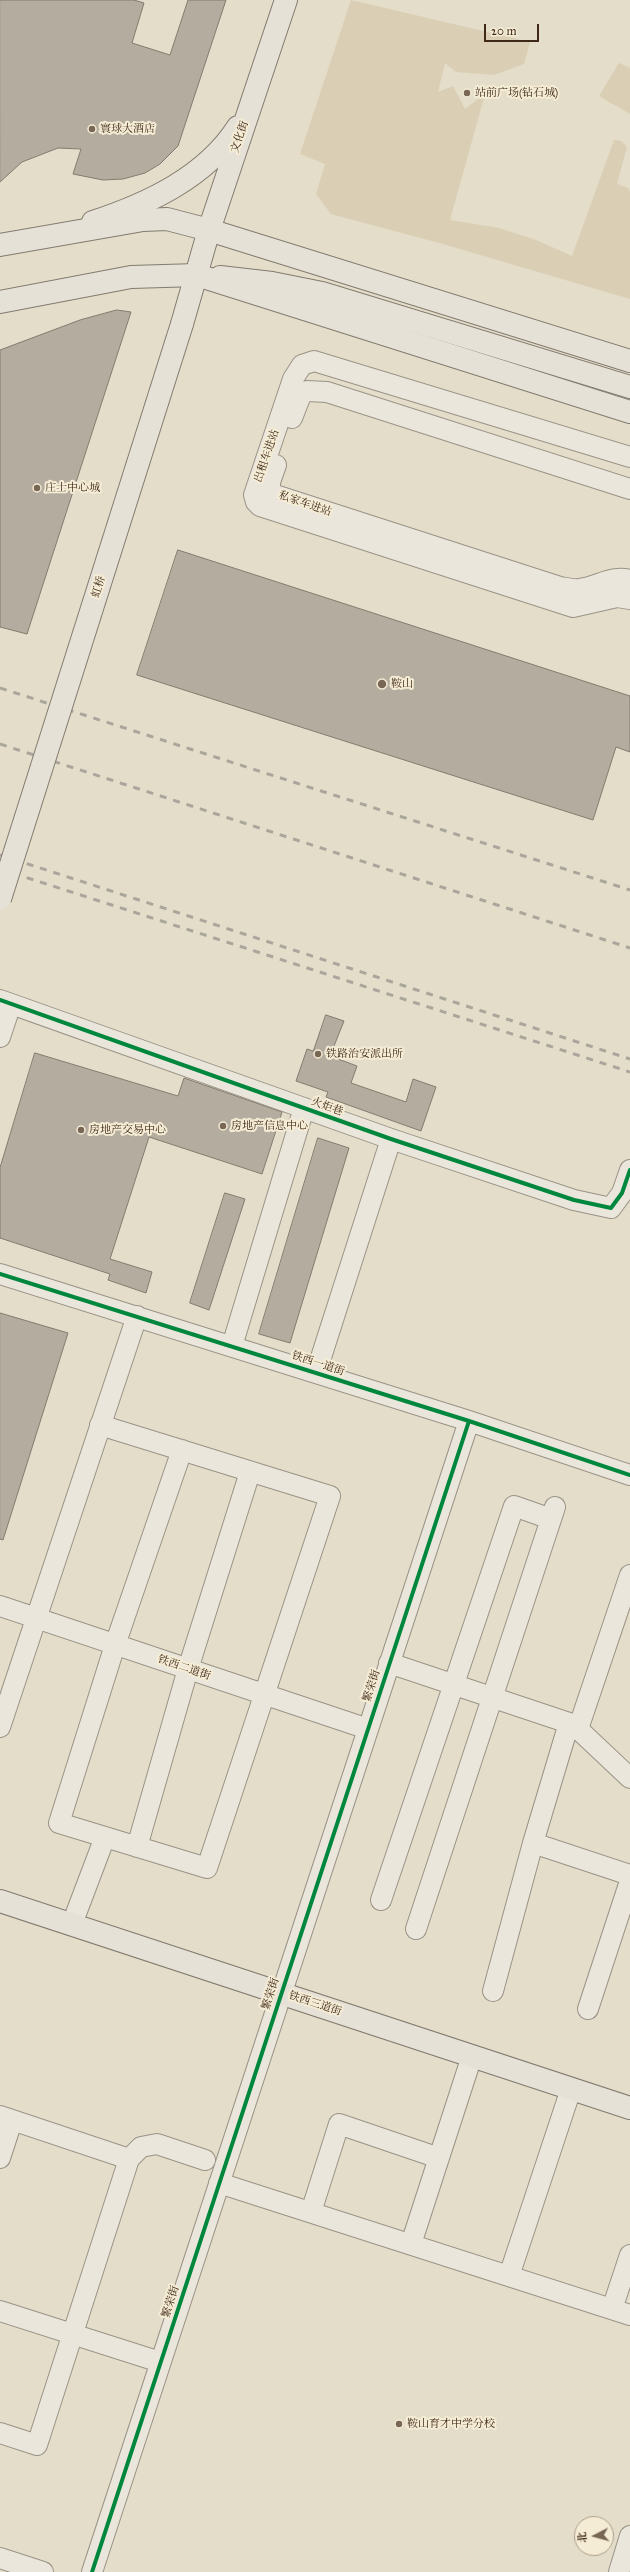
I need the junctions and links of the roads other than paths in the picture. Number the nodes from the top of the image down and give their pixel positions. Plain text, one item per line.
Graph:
1 (286, 0) edge
2 (250, 109) junction
3 (209, 230) junction
4 (61, 232) junction
5 (0, 244) edge
6 (197, 275) junction
7 (2, 302) edge
8 (630, 361) edge
9 (630, 387) edge
10 (630, 412) edge
11 (630, 457) edge
12 (630, 489) edge
13 (630, 580) edge
14 (630, 599) edge
15 (0, 899) edge
16 (5, 1002) edge
17 (0, 1037) edge
18 (304, 1108) junction
19 (391, 1139) junction
20 (630, 1170) edge
21 (0, 1274) edge
22 (137, 1316) junction
23 (232, 1346) junction
24 (316, 1373) junction
25 (469, 1421) junction
26 (100, 1426) junction
27 (182, 1450) junction
28 (250, 1472) junction
29 (630, 1475) edge
30 (630, 1575) edge
31 (0, 1606) edge
32 (36, 1618) junction
33 (115, 1645) junction
34 (389, 1663) junction
35 (188, 1669) junction
36 (454, 1685) junction
37 (264, 1695) junction
38 (493, 1698) junction
39 (573, 1726) junction
40 (0, 1727) edge
41 (368, 1729) junction
42 (630, 1778) edge
43 (105, 1837) junction
44 (533, 1843) junction
45 (137, 1846) junction
46 (630, 1875) edge
47 (630, 1881) edge
48 (382, 1900) dead end
49 (0, 1901) edge
50 (72, 1924) junction
51 (416, 1929) dead end
52 (494, 1991) dead end
53 (281, 1993) junction
54 (588, 2009) dead end
55 (472, 2056) junction
56 (571, 2089) junction
57 (630, 2108) edge
58 (6, 2118) edge
59 (0, 2158) edge
60 (439, 2158) junction
61 (129, 2159) junction
62 (205, 2160) dead end
63 (219, 2183) junction
64 (311, 2212) junction
65 (411, 2244) junction
66 (630, 2255) edge
67 (509, 2276) junction
68 (0, 2310) edge
69 (621, 2312) edge
70 (73, 2334) junction
71 (160, 2362) junction
72 (0, 2433) edge
73 (630, 2536) edge
74 (0, 2558) edge
75 (43, 2572) edge
76 (92, 2572) edge
77 (619, 2572) edge

1 - 2 main road, 文化街
2 - 3 main road, 文化街
2 - 4 main road
3 - 4 main road
3 - 6 main road, 文化街
3 - 8 main road
4 - 5 main road
6 - 7 main road
6 - 9 main road
6 - 10 main road
6 - 15 main road, 虹桥, bridge
11 - 14 street, 出租车进站
12 - 13 street, 私家车进站
16 - 17 street
16 - 18 street, 火炬巷
18 - 19 street, 火炬巷
18 - 23 street
19 - 20 street, 火炬巷
19 - 24 street
21 - 22 street, 铁西一道街
22 - 23 street, 铁西一道街
22 - 26 street
23 - 24 street, 铁西一道街
24 - 25 street, 铁西一道街
25 - 29 street, 铁西一道街
25 - 34 street, 繁荣街
26 - 27 street
26 - 32 street
27 - 28 street
27 - 33 street
28 - 35 street
28 - 37 street
30 - 39 street
31 - 32 street, 铁西二道街
32 - 33 street, 铁西二道街
32 - 40 street
33 - 35 street, 铁西二道街
33 - 43 street
34 - 36 street
34 - 41 street, 繁荣街
35 - 37 street, 铁西二道街
35 - 45 street
36 - 38 street
36 - 38 street
36 - 48 street
37 - 41 street, 铁西二道街
37 - 45 street
38 - 39 street
38 - 51 street
39 - 42 street
39 - 44 street
41 - 53 street, 繁荣街
43 - 45 street
43 - 50 street
44 - 46 street
44 - 52 street
47 - 54 street
49 - 50 main road, 铁西三道街
50 - 53 main road, 铁西三道街
53 - 55 main road, 铁西三道街
53 - 63 street, 繁荣街
55 - 56 main road, 铁西三道街
55 - 60 street
56 - 57 main road, 铁西三道街
56 - 67 street
58 - 59 street
58 - 61 street
60 - 64 street
60 - 65 street
61 - 62 street
61 - 70 street
63 - 64 street
63 - 71 street, 繁荣街
64 - 65 street
65 - 67 street
66 - 69 street
67 - 69 street
68 - 70 street
70 - 71 street
70 - 72 street
71 - 76 street, 繁荣街
73 - 77 street
74 - 75 street

